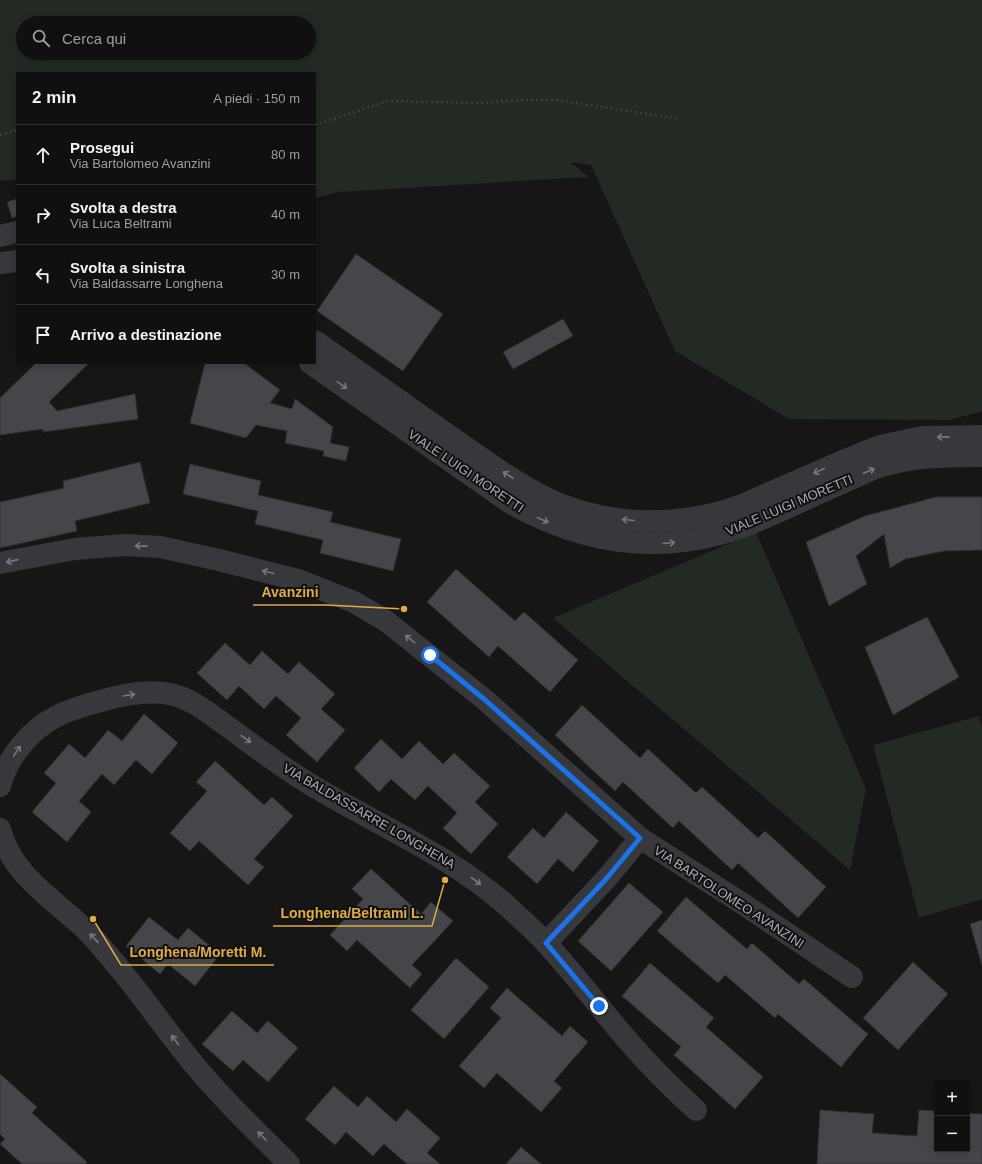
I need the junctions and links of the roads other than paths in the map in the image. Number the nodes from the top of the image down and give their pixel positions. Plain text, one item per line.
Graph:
1 (16, 232) edge
2 (0, 236) edge
3 (16, 261) edge
4 (0, 263) edge
5 (316, 342) edge
6 (311, 364) edge
7 (982, 436) edge
8 (982, 456) edge
9 (0, 563) edge
10 (0, 786) edge
11 (0, 829) edge
12 (640, 838) junction
13 (546, 943) junction
14 (852, 977) dead end
15 (696, 1110) dead end
16 (289, 1164) edge

1 - 2 street
3 - 4 street
7 -> 5 street, VIALE LUIGI MORETTI
6 -> 8 street, VIALE LUIGI MORETTI
12 -> 9 street, VIA BARTOLOMEO AVANZINI
10 -> 13 street, VIA BALDASSARRE LONGHENA
16 -> 11 street
12 - 13 street
12 - 14 street, VIA BARTOLOMEO AVANZINI
13 - 15 street, VIA BALDASSARRE LONGHENA

